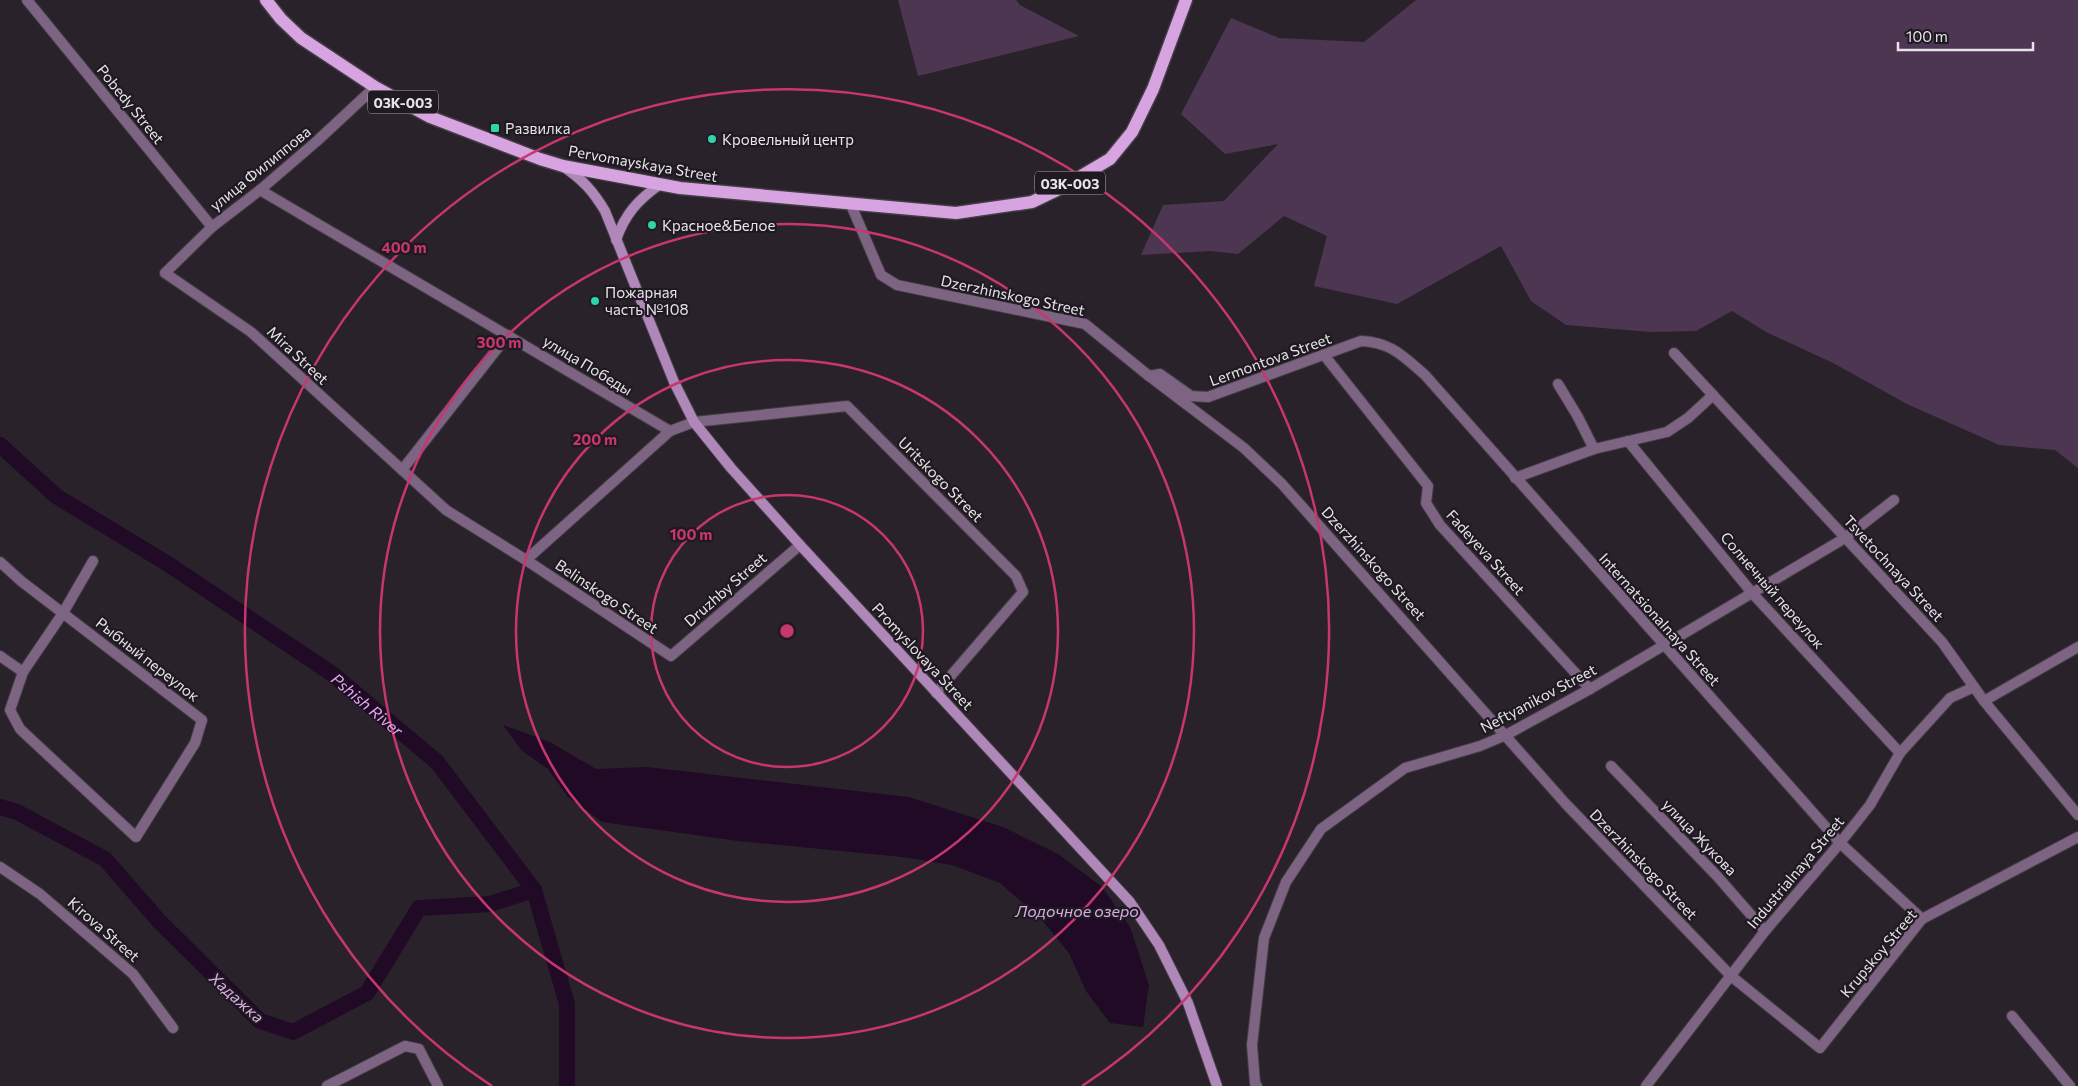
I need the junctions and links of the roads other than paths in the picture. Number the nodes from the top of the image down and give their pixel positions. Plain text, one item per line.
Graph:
1 (26, 0) edge
2 (266, 0) edge
3 (1186, 0) edge
4 (375, 87) junction
5 (563, 166) junction
6 (659, 185) junction
7 (260, 190) junction
8 (851, 205) junction
9 (212, 226) junction
10 (616, 240) junction
11 (164, 273) joint
12 (508, 335) junction
13 (1377, 341) joint
14 (1674, 353) dead end
15 (1324, 355) junction
16 (1149, 376) junction
17 (1558, 384) dead end
18 (1713, 395) junction
19 (694, 422) junction
20 (670, 431) junction
21 (1628, 441) junction
22 (1594, 449) junction
23 (402, 470) junction
24 (1515, 478) junction
25 (1894, 500) dead end
26 (1845, 538) junction
27 (800, 545) junction
28 (526, 560) junction
29 (93, 561) dead end
30 (0, 562) edge
31 (1753, 594) junction
32 (63, 613) junction
33 (1664, 646) junction
34 (2078, 647) edge
35 (0, 656) edge
36 (671, 656) joint
37 (23, 672) junction
38 (1974, 687) junction
39 (1590, 689) junction
40 (936, 693) junction
41 (1984, 701) junction
42 (1506, 735) junction
43 (1900, 753) junction
44 (1611, 766) dead end
45 (2078, 815) edge
46 (2078, 837) edge
47 (1840, 843) junction
48 (0, 867) edge
49 (1922, 919) junction
50 (1765, 931) junction
51 (1730, 976) junction
52 (2012, 1016) dead end
53 (173, 1028) dead end
54 (1820, 1048) joint
55 (327, 1086) edge
56 (438, 1086) edge
57 (1217, 1086) edge
58 (1257, 1086) edge
59 (1646, 1086) edge
60 (2070, 1086) edge

1 - 9 street, Pobedy Street
2 - 4 main road, Pervomayskaya Street / 03К-003
3 - 8 main road, 03К-003
4 - 5 main road, Pervomayskaya Street / 03К-003
4 - 7 street, улица Филиппова
5 - 6 main road, Pervomayskaya Street / 03К-003
5 - 10 main road, Promyslovaya Street
6 - 8 main road, Pervomayskaya Street / 03К-003
6 - 10 main road
7 - 9 street, улица Филиппова
7 - 12 street, улица Победы
8 - 16 street, Dzerzhinskogo Street
9 - 11 street, улица Филиппова
10 - 19 main road, Promyslovaya Street
11 - 23 street, Mira Street
12 - 20 street, улица Победы
12 - 23 street
13 - 15 street, Lermontova Street
13 - 24 street, Internatsionalnaya Street
14 - 18 street, Tsvetochnaya Street
15 - 16 street, Lermontova Street
15 - 39 street, Fadeyeva Street
16 - 42 street, Dzerzhinskogo Street
17 - 22 street
18 - 21 street
18 - 26 street, Tsvetochnaya Street
19 - 20 street
19 - 27 main road, Promyslovaya Street
19 - 40 street, Uritskogo Street
20 - 28 street
21 - 22 street
21 - 31 street, Солнечный переулок
22 - 24 street
23 - 28 street, Mira Street
24 - 33 street, Internatsionalnaya Street
25 - 26 street, Neftyanikov Street
26 - 31 street, Neftyanikov Street
26 - 38 street, Tsvetochnaya Street
27 - 36 street, Druzhby Street
27 - 40 main road, Promyslovaya Street
28 - 36 street, Belinskogo Street
29 - 32 street
30 - 32 street, Рыбный переулок
31 - 33 street, Neftyanikov Street
31 - 43 street, Солнечный переулок
32 - 37 street
32 - 37 street, Рыбный переулок
33 - 39 street, Neftyanikov Street
33 - 47 street, Internatsionalnaya Street
34 - 41 street
35 - 37 street
38 - 41 street, Tsvetochnaya Street
38 - 43 street, Industrialnaya Street
39 - 42 street, Neftyanikov Street
40 - 57 main road, Promyslovaya Street
41 - 45 street, Tsvetochnaya Street
42 - 51 street, Dzerzhinskogo Street
42 - 58 street, Neftyanikov Street
43 - 47 street, Industrialnaya Street
44 - 50 street, улица Жукова
46 - 49 street, Krupskoy Street
47 - 49 street, Internatsionalnaya Street
47 - 50 street, Industrialnaya Street
48 - 53 street, Kirova Street
49 - 54 street, Krupskoy Street
50 - 51 street, Industrialnaya Street
51 - 54 street, Dzerzhinskogo Street
51 - 59 street, Industrialnaya Street
52 - 60 street
55 - 56 street

